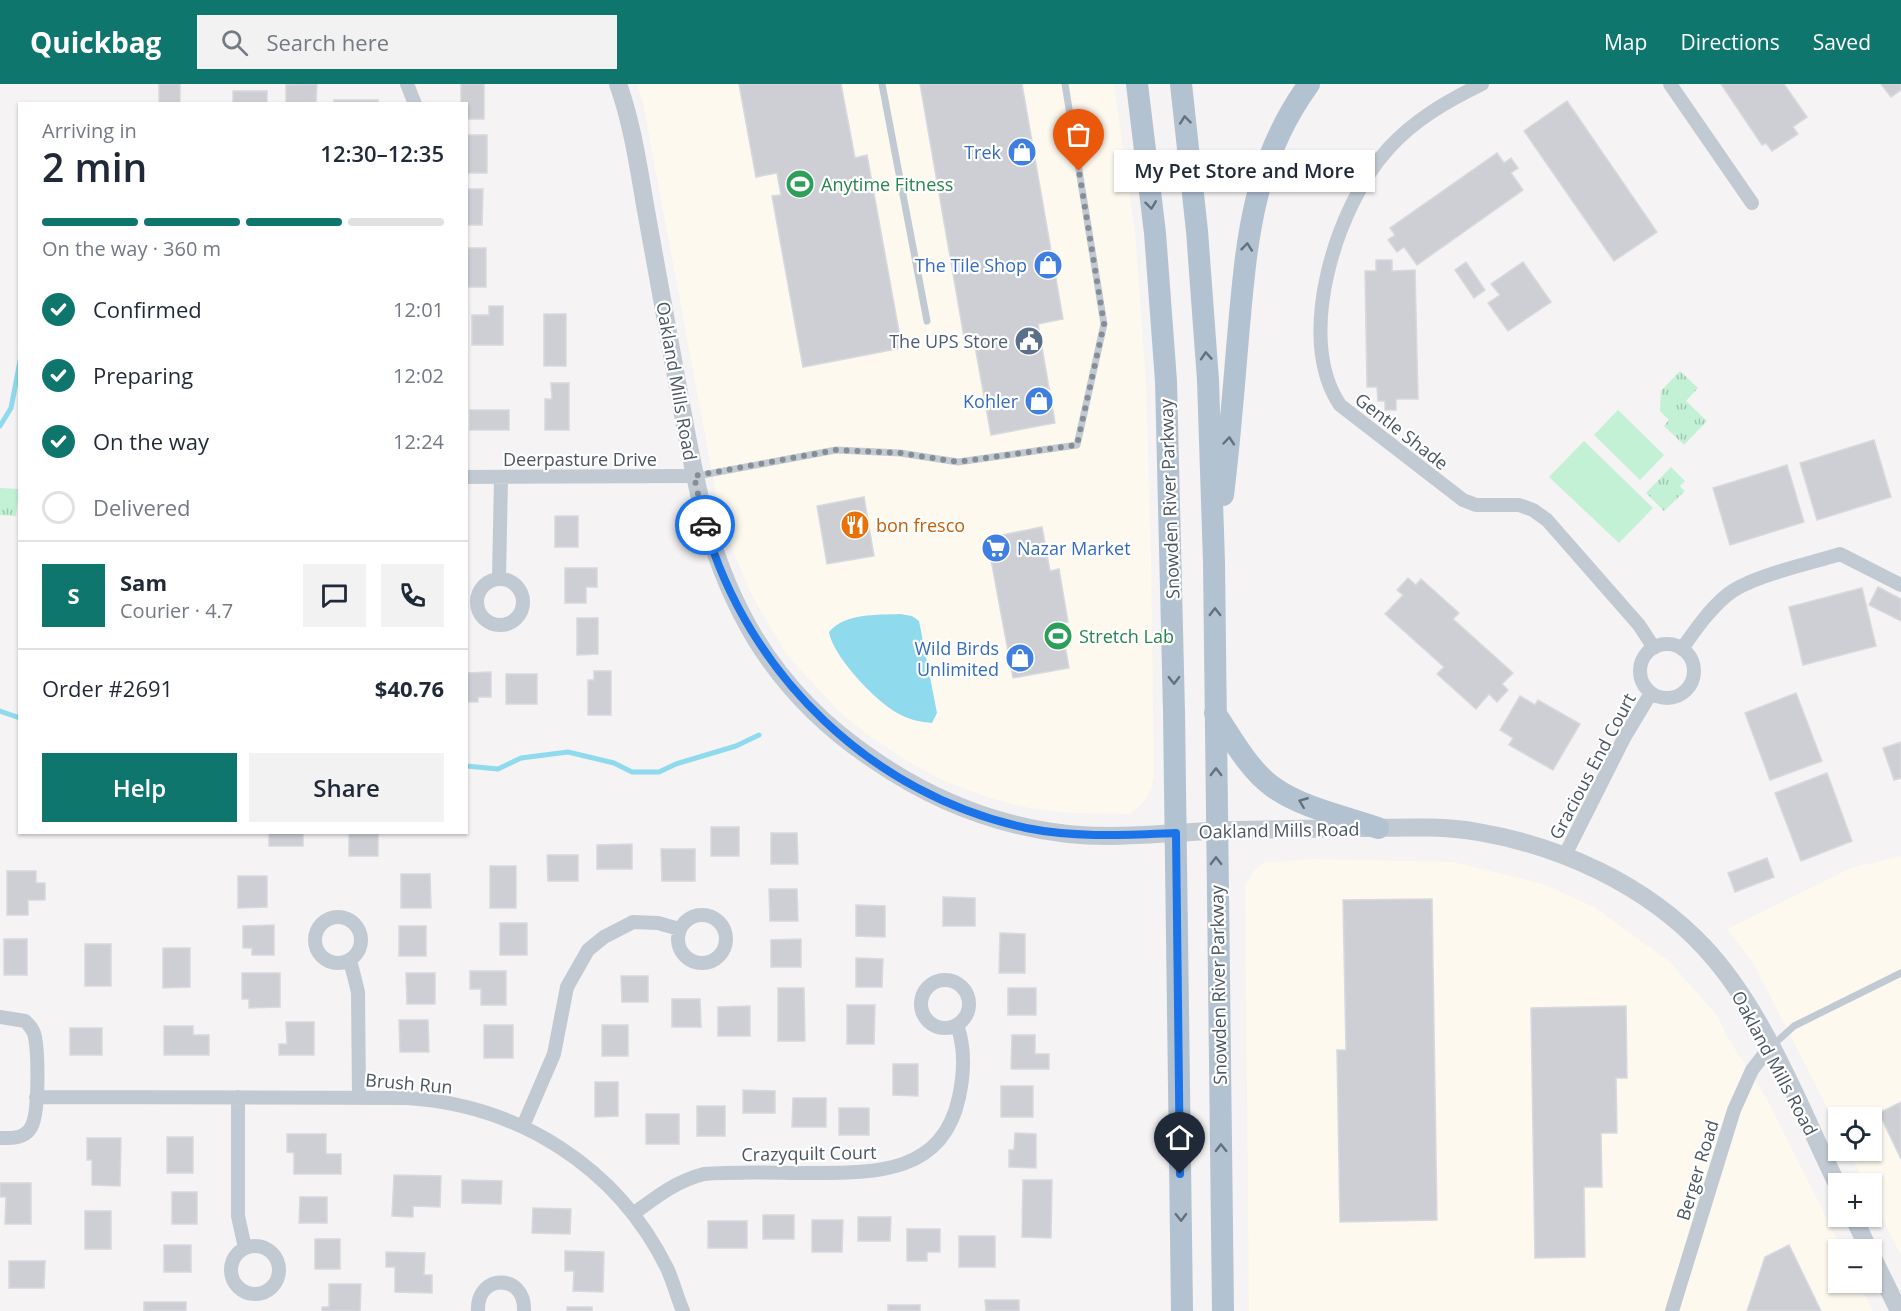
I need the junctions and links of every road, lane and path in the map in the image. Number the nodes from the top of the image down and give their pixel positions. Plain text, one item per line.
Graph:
1 (407, 84) edge
2 (618, 84) edge
3 (882, 84) edge
4 (1065, 84) edge
5 (1137, 84) edge
6 (1181, 84) edge
7 (1309, 84) edge
8 (1482, 84) edge
9 (1670, 84) edge
10 (414, 102) edge
11 (1752, 202) dead end
12 (927, 321) dead end
13 (694, 476) junction
14 (468, 477) edge
15 (501, 477) junction
16 (1214, 562) junction
17 (499, 578) dead end
18 (1901, 585) edge
19 (1654, 648) junction
20 (1682, 649) junction
21 (1651, 693) junction
22 (1215, 713) junction
23 (1378, 828) junction
24 (1216, 831) junction
25 (1176, 833) junction
26 (1565, 855) junction
27 (679, 929) dead end
28 (350, 960) dead end
29 (1901, 973) edge
30 (0, 1017) edge
31 (957, 1025) dead end
32 (1770, 1047) junction
33 (36, 1097) junction
34 (238, 1097) junction
35 (359, 1097) junction
36 (523, 1126) junction
37 (0, 1138) edge
38 (1832, 1173) edge
39 (633, 1214) junction
40 (245, 1248) dead end
41 (1882, 1276) edge
42 (478, 1311) edge
43 (524, 1311) edge
44 (682, 1311) edge
45 (1182, 1311) edge
46 (1223, 1311) edge
47 (1672, 1311) edge
48 (1899, 1311) edge

1 - 10 street
2 - 13 street, Oakland Mills Road
3 - 12 lane
4 - 13 lane
5 -> 25 main road, Snowden River Parkway
16 -> 6 main road, Snowden River Parkway
16 -> 7 main road
8 - 19 street, Gentle Shade
9 - 11 street
13 - 15 street, Deerpasture Drive
13 - 25 street, Oakland Mills Road
14 - 15 street, Deerpasture Drive
15 - 17 street
22 -> 16 main road, Snowden River Parkway
18 - 20 street
19 - 20 street
19 - 21 street
20 - 21 street
21 - 26 street, Gracious End Court
23 -> 22 main road
24 -> 22 main road, Snowden River Parkway
23 - 24 street, Oakland Mills Road
23 - 26 street, Oakland Mills Road
24 - 25 street, Oakland Mills Road
46 -> 24 main road, Snowden River Parkway
25 -> 45 main road, Snowden River Parkway
26 - 32 street, Oakland Mills Road
27 - 36 street
28 - 35 street
29 - 32 lane
30 - 33 street
31 - 39 street, Crazyquilt Court
32 - 38 street, Oakland Mills Road
32 - 47 street, Berger Road
33 - 34 street, Brush Run
33 - 37 street
34 - 35 street, Brush Run
34 - 40 street
35 - 36 street, Brush Run
36 - 39 street, Brush Run
39 - 44 street, Brush Run
41 - 48 street
42 - 43 street

